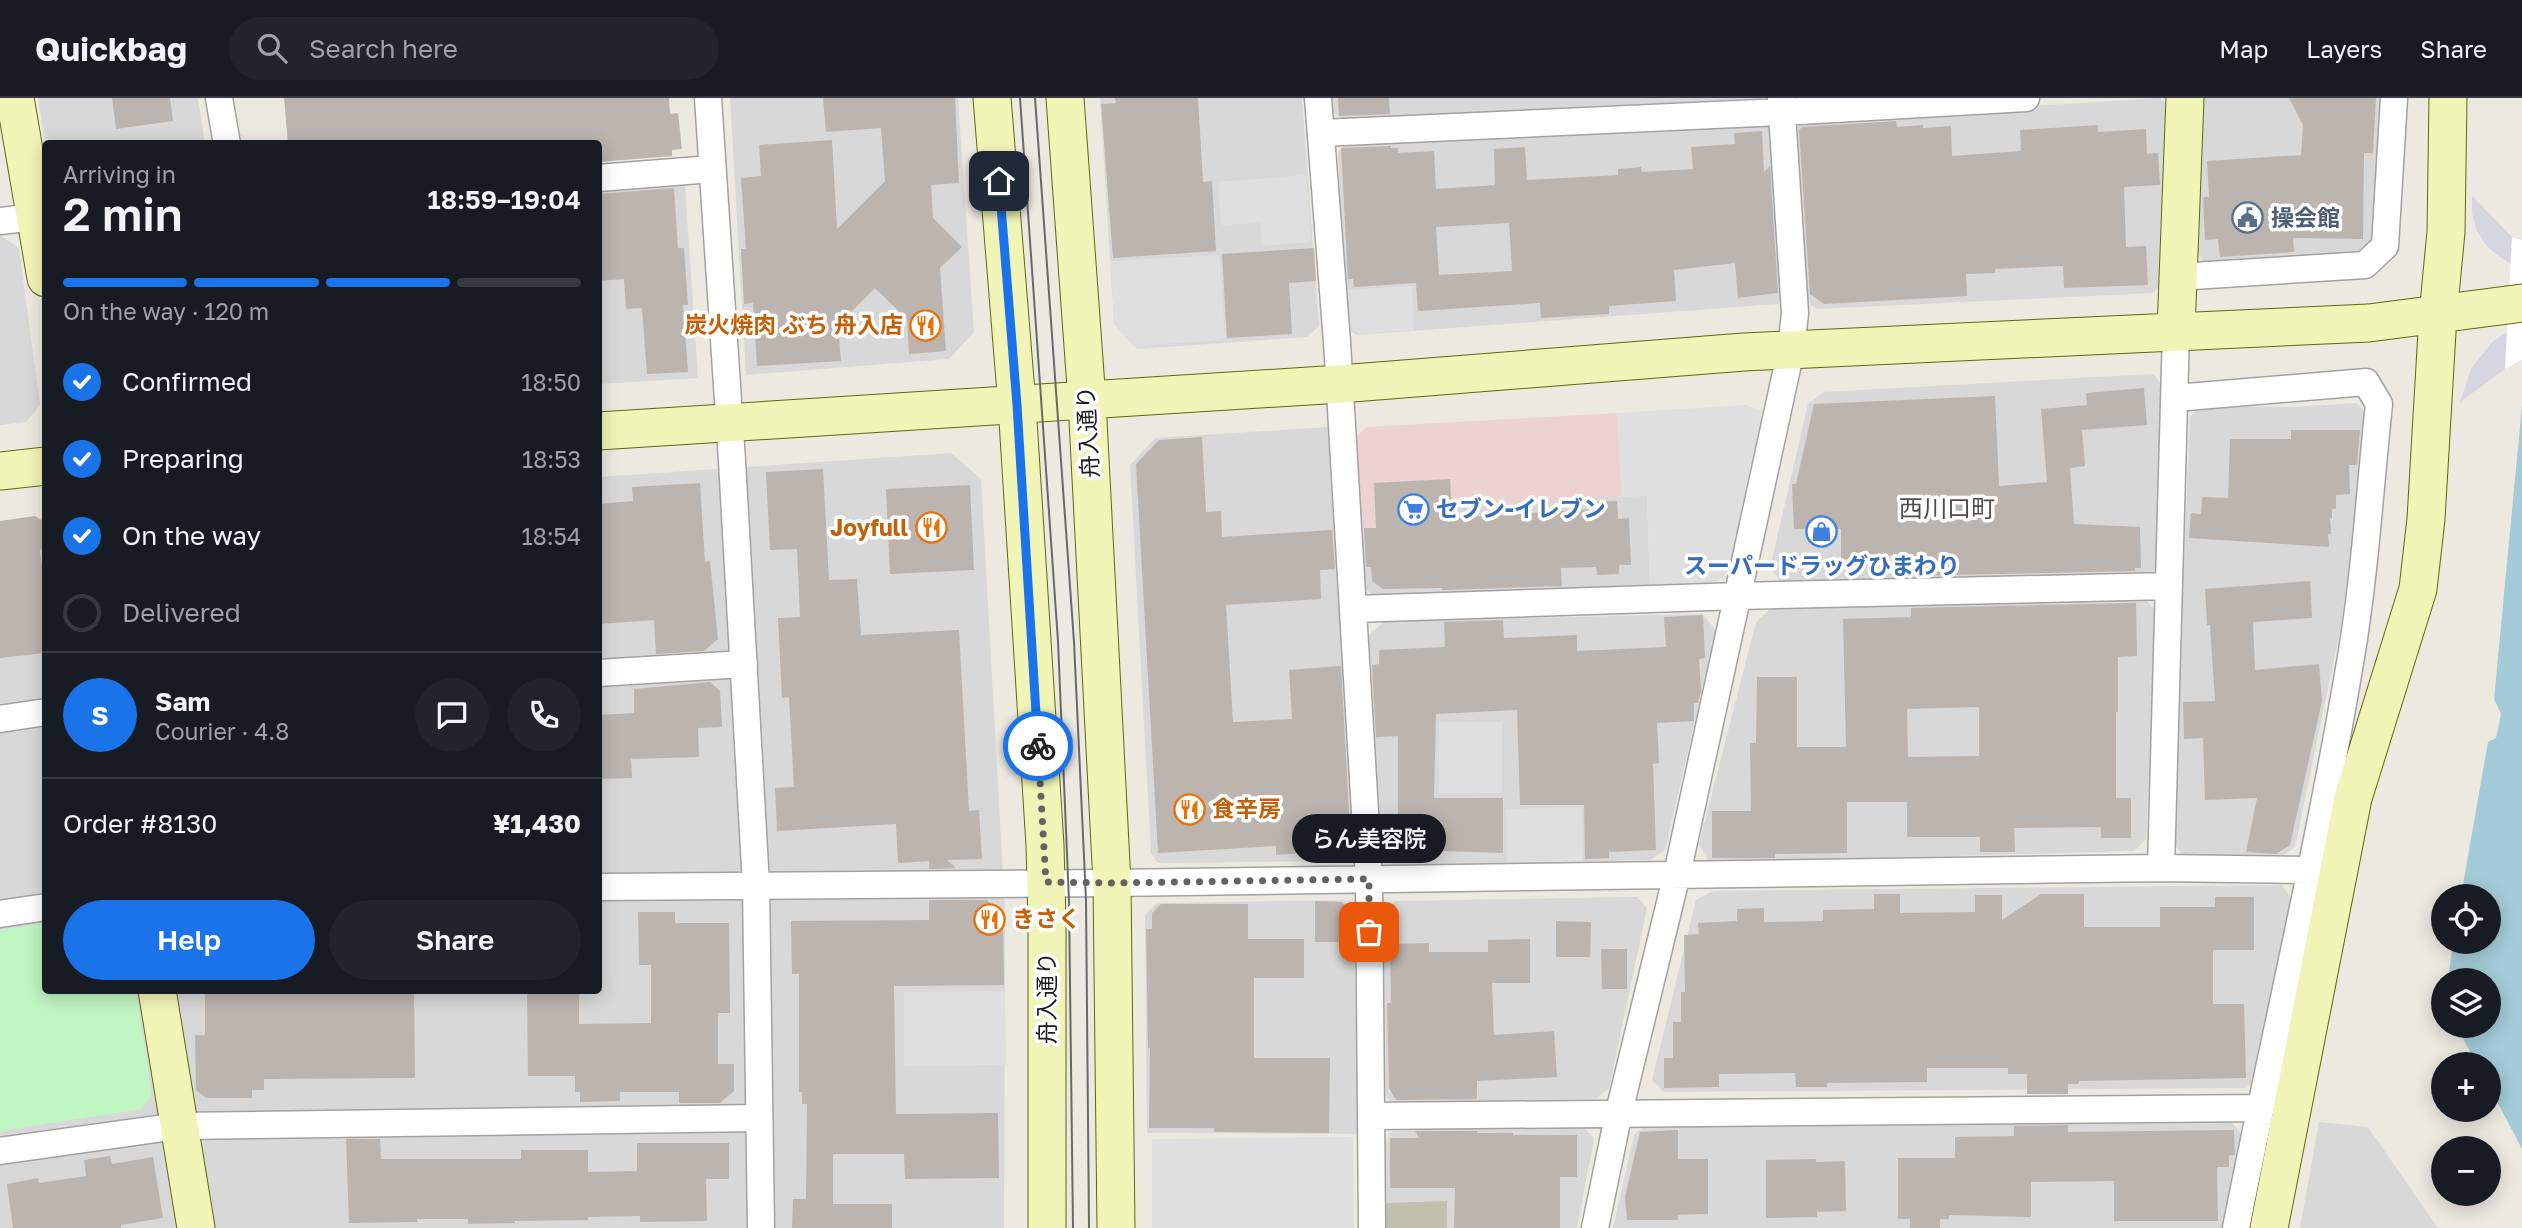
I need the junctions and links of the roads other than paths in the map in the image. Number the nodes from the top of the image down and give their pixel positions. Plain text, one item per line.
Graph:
1 (15, 98) edge
2 (219, 98) edge
3 (708, 98) edge
4 (992, 98) edge
5 (1065, 98) edge
6 (1318, 98) edge
7 (2026, 98) edge
8 (2185, 98) edge
9 (2394, 98) edge
10 (2448, 98) edge
11 (1781, 105) edge
12 (1321, 133) junction
13 (226, 140) edge
14 (712, 169) junction
15 (602, 178) edge
16 (17, 219) edge
17 (42, 270) edge
18 (2177, 277) junction
19 (2516, 304) edge
20 (2438, 315) junction
21 (2176, 331) junction
22 (1791, 351) junction
23 (1340, 384) junction
24 (2175, 398) junction
25 (1087, 401) junction
26 (1017, 405) junction
27 (730, 422) junction
28 (602, 431) edge
29 (42, 466) edge
30 (0, 471) edge
31 (2168, 586) junction
32 (1738, 596) junction
33 (1354, 609) junction
34 (744, 664) junction
35 (602, 673) edge
36 (42, 713) edge
37 (0, 719) edge
38 (2161, 868) junction
39 (2312, 870) junction
40 (1677, 874) junction
41 (1369, 879) junction
42 (1046, 882) junction
43 (1112, 883) junction
44 (756, 885) junction
45 (602, 887) edge
46 (42, 908) edge
47 (0, 914) edge
48 (159, 994) edge
49 (2260, 1108) junction
50 (1619, 1112) junction
51 (1372, 1116) junction
52 (759, 1118) junction
53 (178, 1126) junction
54 (0, 1151) edge
55 (195, 1228) edge
56 (761, 1228) edge
57 (1047, 1228) edge
58 (1116, 1228) edge
59 (1372, 1228) edge
60 (1595, 1228) edge
61 (2236, 1228) edge
62 (2269, 1228) edge

1 - 16 street
2 - 13 street
3 - 14 street
4 - 26 street, 舟入通り
5 - 25 street, 舟入通り
6 - 12 street
7 - 11 street
8 - 18 street
9 - 18 street
10 - 20 street
11 - 12 street
11 - 22 street
12 - 23 street
14 - 15 street
14 - 27 street
16 - 17 street
18 - 21 street
19 - 20 street
20 - 21 street
20 - 62 street
21 - 22 street
21 - 24 street
22 - 23 street
22 - 32 street
23 - 25 street
23 - 33 street
24 - 31 street
24 - 39 street
25 - 26 street
25 - 43 street, 舟入通り
26 - 27 street
26 - 42 street, 舟入通り
27 - 28 street
27 - 34 street
29 - 30 street
31 - 32 street
31 - 38 street
32 - 33 street
32 - 40 street
33 - 41 street
34 - 35 street
34 - 44 street
36 - 37 street
38 - 39 street
38 - 40 street
39 - 49 street
40 - 41 street
40 - 50 street
41 - 43 street
41 - 51 street
42 - 43 street
42 - 44 street
42 - 57 street, 舟入通り
43 - 58 street, 舟入通り
44 - 45 street
44 - 52 street
46 - 47 street
48 - 53 street
49 - 50 street
49 - 61 street
50 - 51 street
50 - 60 street
51 - 59 street
52 - 53 street
52 - 56 street
53 - 54 street
53 - 55 street

